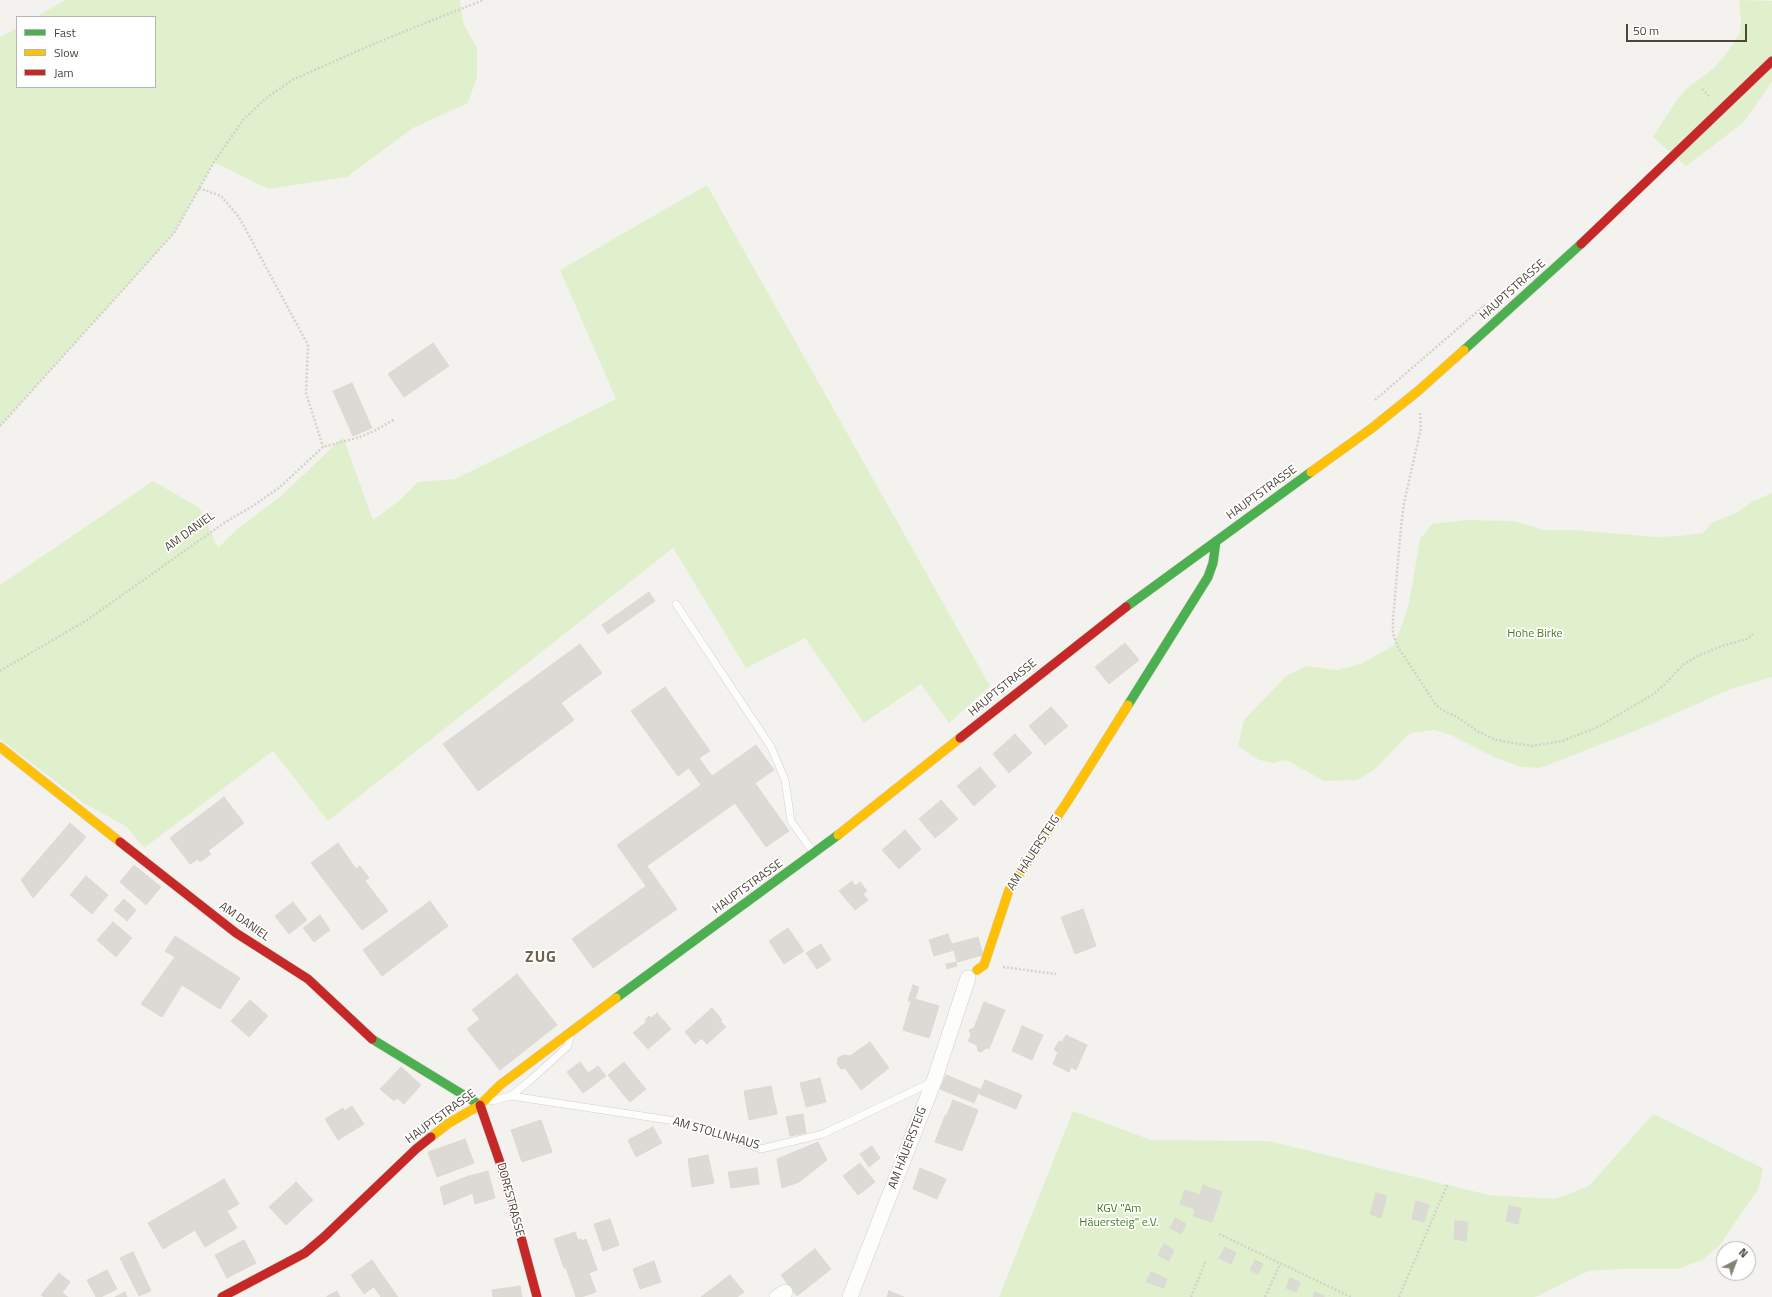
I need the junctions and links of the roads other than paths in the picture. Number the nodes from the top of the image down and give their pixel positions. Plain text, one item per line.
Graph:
1 (1772, 61) edge
2 (1216, 541) junction
3 (676, 604) dead end
4 (0, 747) edge
5 (814, 854) junction
6 (976, 971) joint
7 (573, 1028) junction
8 (934, 1081) junction
9 (511, 1096) junction
10 (480, 1105) junction
11 (222, 1297) edge
12 (537, 1297) edge
13 (850, 1297) edge

1 - 2 street, HAUPTSTRASSE
2 - 5 street, HAUPTSTRASSE
2 - 6 street, AM HÄUERSTEIG
3 - 5 lane
4 - 10 street, AM DANIEL
5 - 7 street, HAUPTSTRASSE
6 - 8 street, AM HÄUERSTEIG
7 - 9 lane
7 - 10 street, HAUPTSTRASSE
8 - 9 lane, AM STOLLNHAUS
8 - 13 street, AM HÄUERSTEIG
9 - 10 lane
10 - 11 street, HAUPTSTRASSE
10 - 12 street, DORFSTRASSE

